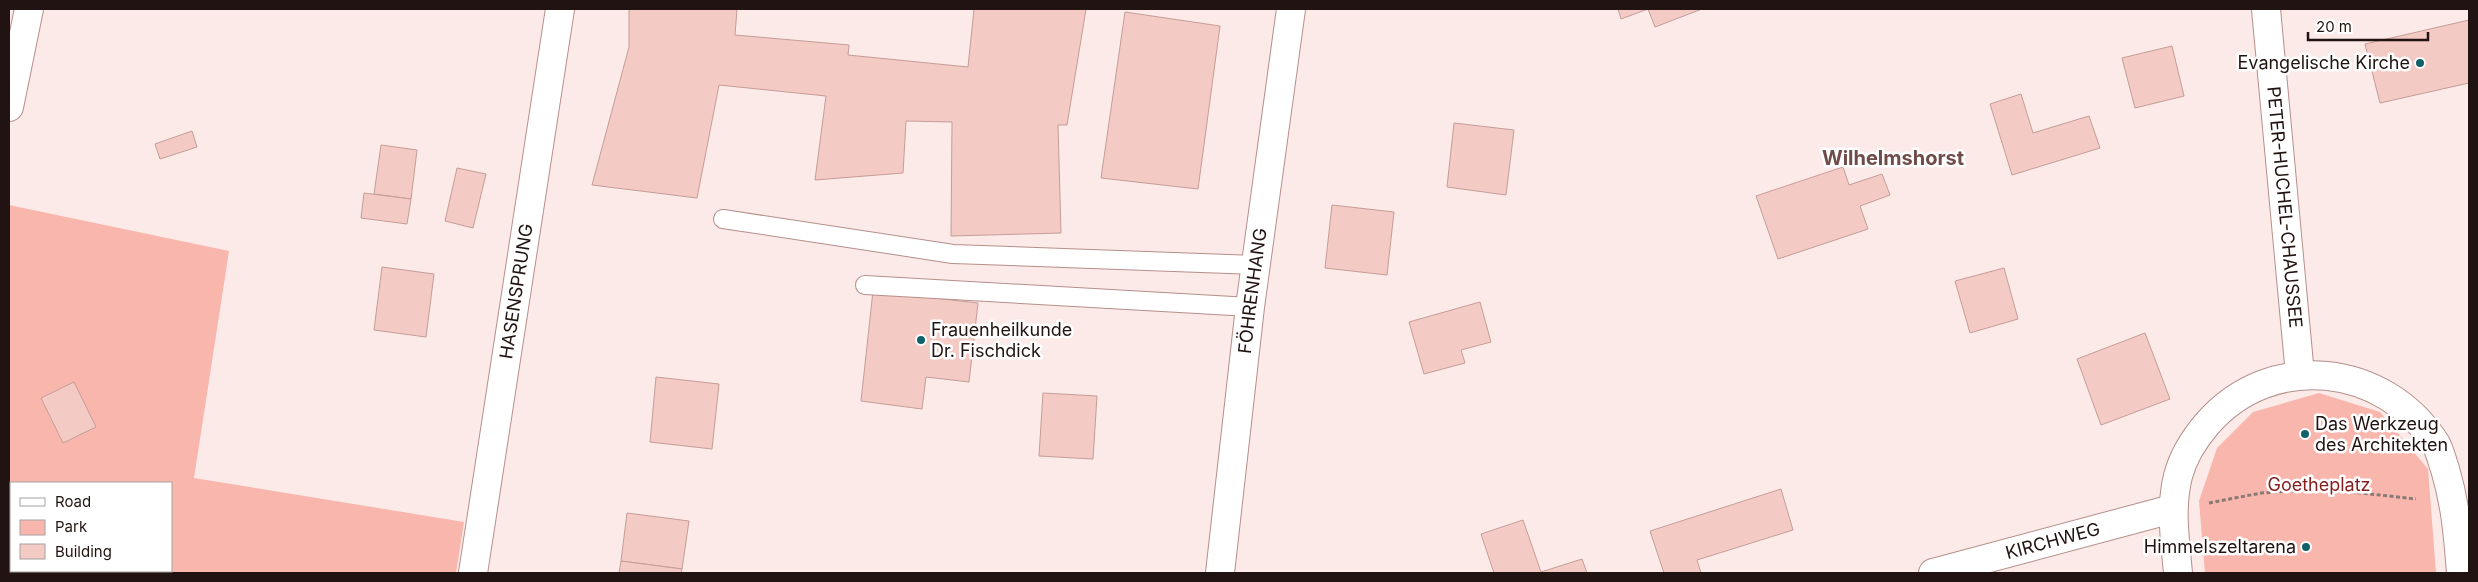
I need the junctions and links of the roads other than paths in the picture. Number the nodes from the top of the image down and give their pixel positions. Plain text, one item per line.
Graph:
1 (29, 9) edge
2 (560, 9) edge
3 (1291, 9) edge
4 (2266, 9) edge
5 (9, 107) edge
6 (723, 219) dead end
7 (1256, 265) junction
8 (865, 285) dead end
9 (1250, 307) junction
10 (2300, 375) junction
11 (2462, 498) edge
12 (2172, 509) junction
13 (473, 573) edge
14 (1220, 573) edge
15 (1933, 573) edge
16 (2178, 573) edge
17 (2462, 573) edge

1 - 5 street
2 - 13 street, HASENSPRUNG
3 - 7 street, FÖHRENHANG
4 - 10 street, PETER-HUCHEL-CHAUSSEE
6 - 7 lane
7 - 9 street, FÖHRENHANG
8 - 9 lane
9 - 14 street, FÖHRENHANG
10 - 11 street
10 - 12 street
11 - 17 street
12 - 15 street, KIRCHWEG
12 - 16 street

